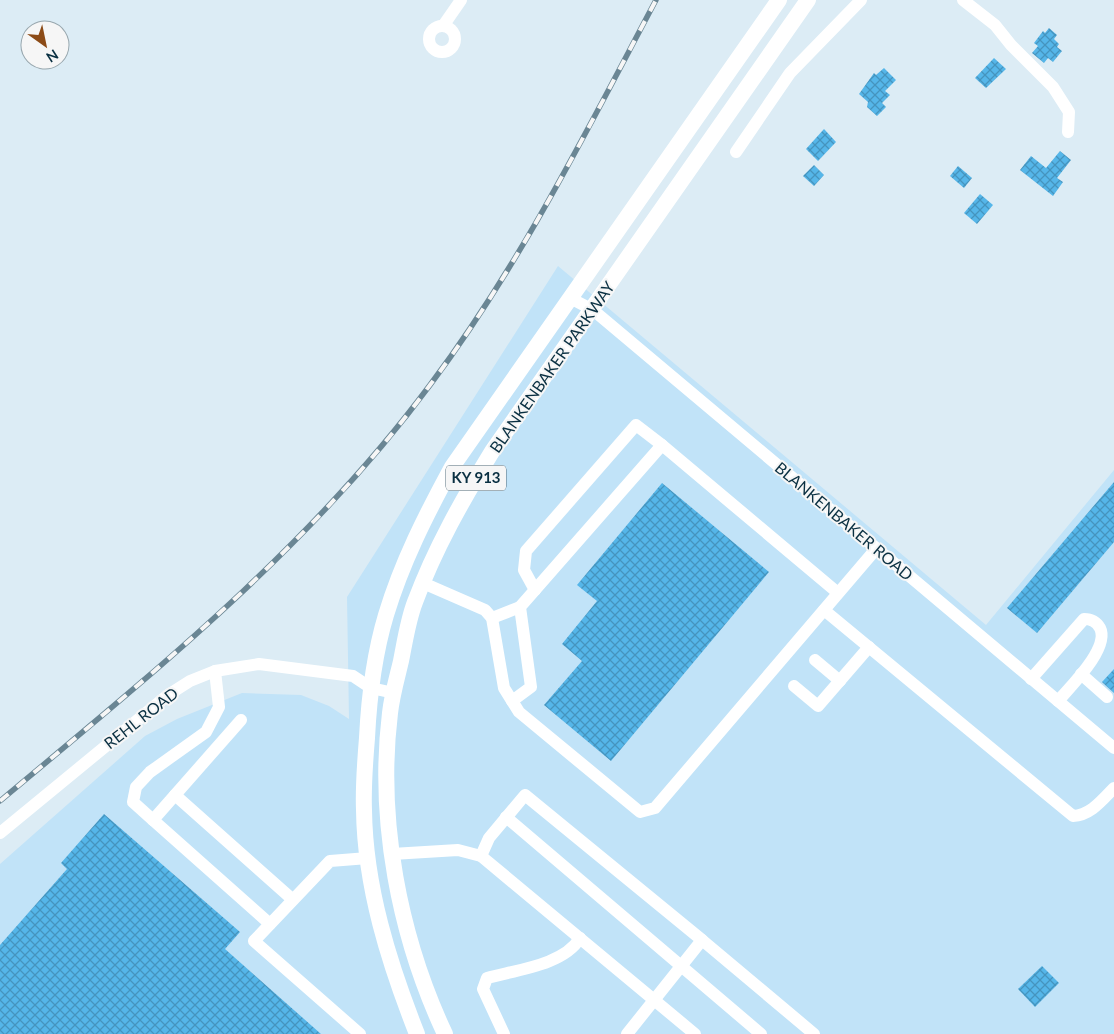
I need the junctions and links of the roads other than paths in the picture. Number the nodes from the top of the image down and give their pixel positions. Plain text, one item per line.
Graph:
1 (461, 0) edge
2 (779, 0) edge
3 (808, 0) edge
4 (861, 0) edge
5 (963, 0) edge
6 (443, 26) dead end
7 (1068, 132) dead end
8 (736, 152) dead end
9 (570, 298) junction
10 (593, 310) junction
11 (662, 445) junction
12 (876, 549) junction
13 (423, 583) junction
14 (535, 590) junction
15 (838, 593) junction
16 (520, 607) junction
17 (824, 610) junction
18 (492, 618) junction
19 (869, 647) junction
20 (815, 660) dead end
21 (215, 671) junction
22 (1081, 674) junction
23 (1031, 678) junction
24 (840, 681) junction
25 (794, 686) dead end
26 (371, 688) junction
27 (394, 693) junction
28 (1107, 698) dead end
29 (512, 701) junction
30 (1058, 701) junction
31 (241, 720) dead end
32 (1114, 748) edge
33 (1114, 788) edge
34 (175, 795) junction
35 (506, 817) junction
36 (153, 820) junction
37 (0, 833) edge
38 (392, 854) junction
39 (481, 856) junction
40 (368, 858) junction
41 (292, 899) junction
42 (270, 924) junction
43 (580, 938) junction
44 (702, 940) junction
45 (681, 966) junction
46 (654, 1000) junction
47 (360, 1034) edge
48 (417, 1034) edge
49 (445, 1034) edge
50 (504, 1034) edge
51 (627, 1034) edge
52 (695, 1034) edge
53 (762, 1034) edge
54 (814, 1034) edge

1 - 6 street
2 - 9 main road, BLANKENBAKER PARKWAY / KY 913
3 - 10 main road, BLANKENBAKER PARKWAY / KY 913
4 - 8 street
5 - 7 street
9 - 10 street, BLANKENBAKER ROAD
9 - 26 main road, BLANKENBAKER PARKWAY / KY 913
10 - 12 street, BLANKENBAKER ROAD
10 - 13 main road, BLANKENBAKER PARKWAY / KY 913
11 - 14 street
11 - 14 street
11 - 15 street
12 - 15 street
12 - 23 street, BLANKENBAKER ROAD
13 - 18 street
13 - 27 main road, BLANKENBAKER PARKWAY / KY 913
14 - 16 street
15 - 17 street
16 - 18 street
16 - 29 street
17 - 19 street
17 - 29 street
18 - 29 street
19 - 24 street
19 - 33 street
20 - 24 street
21 - 26 street, REHL ROAD
21 - 36 street
21 - 37 street, REHL ROAD
22 - 23 street
22 - 28 street
22 - 30 street
23 - 30 street, BLANKENBAKER ROAD
24 - 25 street
26 - 27 street, REHL ROAD
26 - 40 main road, BLANKENBAKER PARKWAY / KY 913
27 - 38 main road, BLANKENBAKER PARKWAY / KY 913
30 - 32 street, BLANKENBAKER ROAD
31 - 34 street
34 - 36 street
34 - 41 street
35 - 39 street
35 - 44 street
35 - 45 street
36 - 42 street
38 - 39 street
38 - 49 main road, BLANKENBAKER PARKWAY / KY 913
39 - 43 street
40 - 41 street
40 - 48 main road, BLANKENBAKER PARKWAY / KY 913
41 - 42 street
42 - 47 street
43 - 46 street
43 - 50 street
44 - 45 street
44 - 54 street
45 - 46 street
45 - 53 street
46 - 51 street
46 - 52 street

